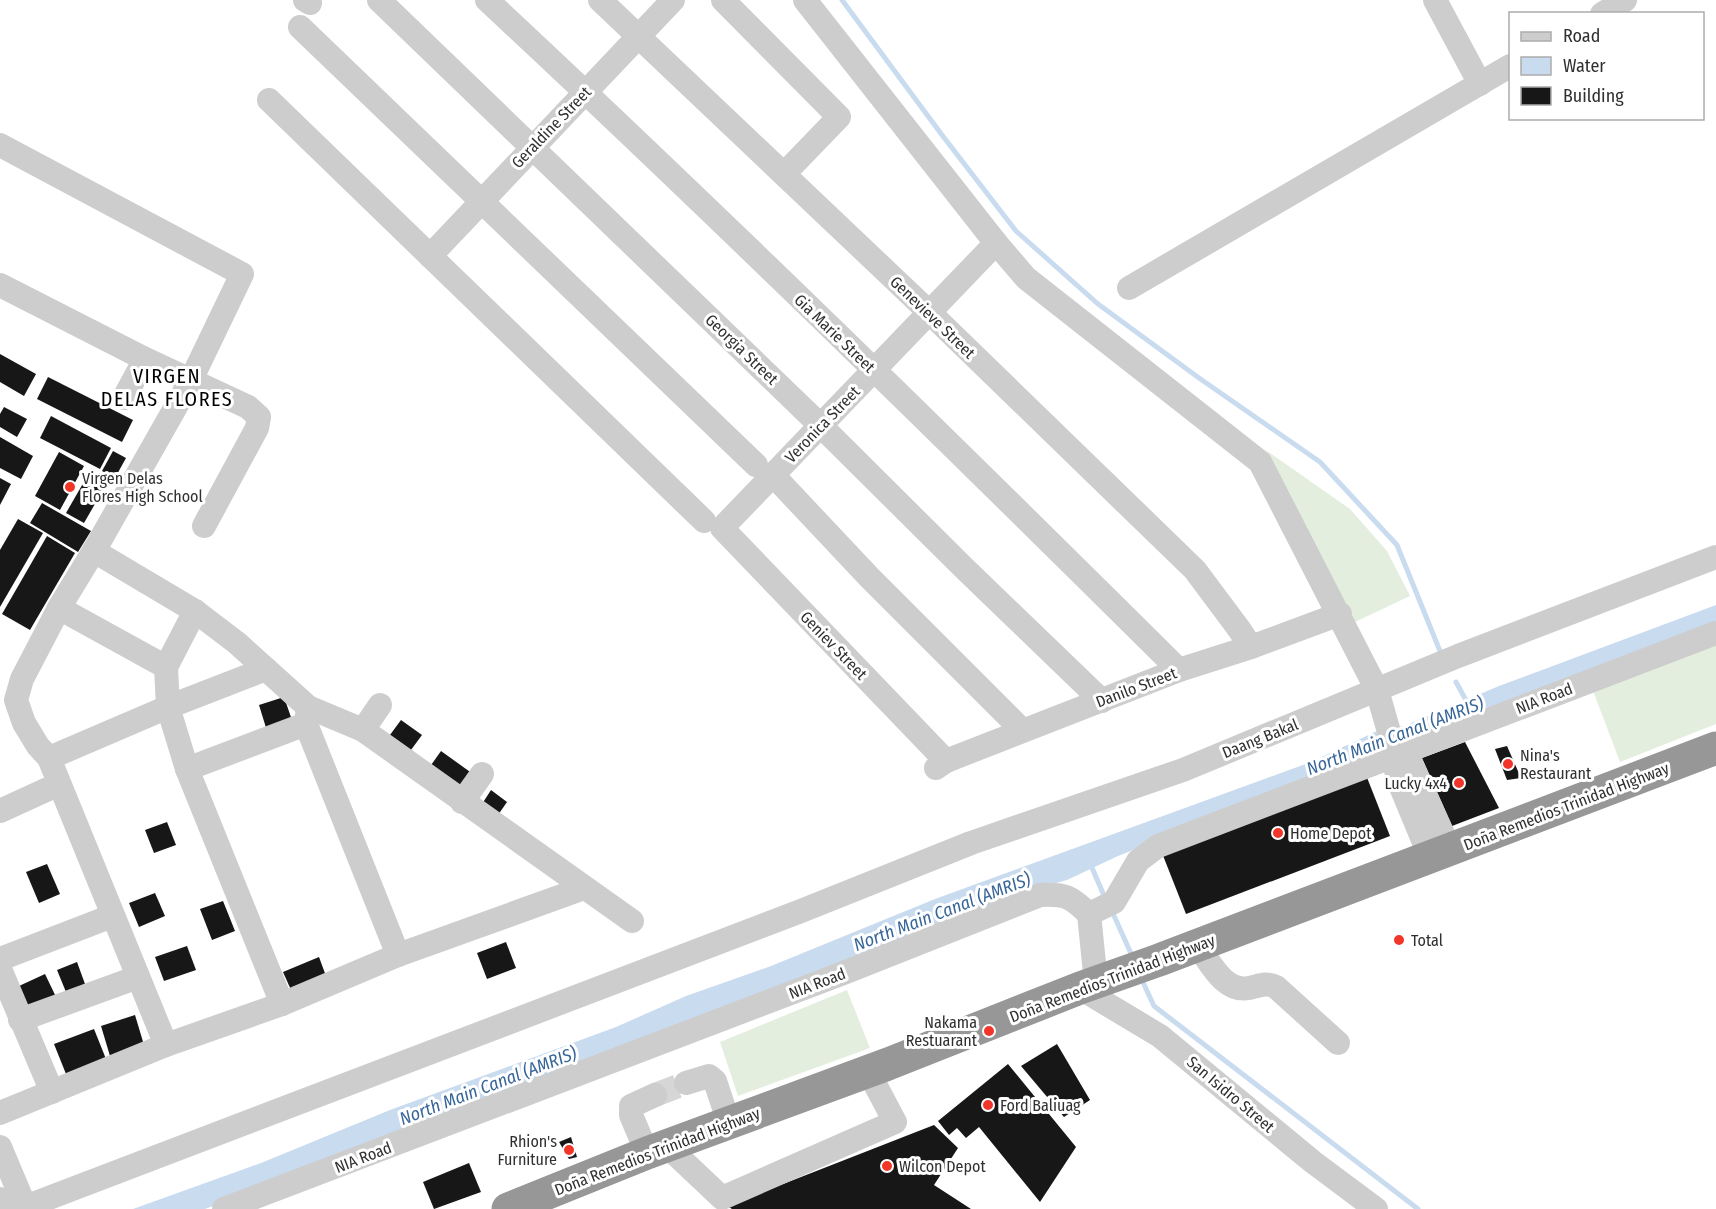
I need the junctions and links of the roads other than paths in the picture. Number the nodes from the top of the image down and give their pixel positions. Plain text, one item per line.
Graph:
1 (379, 0) edge
2 (488, 0) edge
3 (600, 0) edge
4 (673, 0) edge
5 (723, 0) edge
6 (805, 0) edge
7 (1435, 0) edge
8 (1625, 0) edge
9 (1605, 12) edge
10 (300, 27) dead end
11 (638, 36) junction
12 (1509, 67) edge
13 (1480, 84) junction
14 (585, 91) junction
15 (269, 100) dead end
16 (0, 145) edge
17 (532, 146) junction
18 (784, 174) junction
19 (481, 201) junction
20 (996, 243) junction
21 (430, 256) junction
22 (0, 285) edge
23 (1129, 288) dead end
24 (929, 312) junction
25 (145, 359) junction
26 (874, 370) junction
27 (190, 380) junction
28 (124, 398) dead end
29 (820, 425) junction
30 (765, 470) junction
31 (713, 525) junction
32 (204, 526) dead end
33 (94, 551) junction
34 (1716, 557) edge
35 (59, 608) junction
36 (195, 611) junction
37 (1340, 614) junction
38 (1716, 633) edge
39 (1251, 647) junction
40 (166, 667) junction
41 (266, 669) junction
42 (1179, 670) junction
43 (1377, 690) junction
44 (1102, 701) junction
45 (380, 705) dead end
46 (168, 707) junction
47 (307, 716) junction
48 (363, 730) junction
49 (1022, 730) junction
50 (1396, 747) junction
51 (1716, 748) edge
52 (49, 758) junction
53 (941, 764) joint
54 (187, 769) junction
55 (482, 774) dead end
56 (59, 784) junction
57 (462, 802) junction
58 (0, 811) edge
59 (1440, 854) junction
60 (584, 888) junction
61 (1102, 908) junction
62 (112, 916) junction
63 (632, 921) dead end
64 (1197, 945) junction
65 (398, 955) junction
66 (0, 960) edge
67 (0, 969) edge
68 (138, 977) junction
69 (1096, 983) junction
70 (282, 1004) junction
71 (20, 1020) junction
72 (1338, 1042) dead end
73 (166, 1045) junction
74 (868, 1071) junction
75 (686, 1083) tunnel mouth
76 (52, 1092) junction
77 (655, 1095) tunnel mouth
78 (0, 1113) edge
79 (729, 1123) junction
80 (0, 1147) edge
81 (657, 1150) junction
82 (0, 1199) edge
83 (19, 1209) edge
84 (224, 1209) edge
85 (508, 1209) edge
86 (1376, 1209) edge

1 - 17 street, Georgia Street
2 - 14 street, Gia Marie Street
3 - 11 street, Genevieve Street
4 - 11 street, Geraldine Street
5 - 18 street
6 - 20 street
7 - 13 street
8 - 9 street
10 - 19 street
11 - 14 street, Geraldine Street
11 - 18 street, Genevieve Street
12 - 13 street
13 - 23 street
14 - 17 street, Geraldine Street
14 - 26 street, Gia Marie Street
15 - 21 street, Geniev Street
16 - 27 street
17 - 19 street, Geraldine Street
17 - 29 street, Georgia Street
18 - 24 street, Genevieve Street
19 - 21 street, Geraldine Street
19 - 30 street
20 - 24 street, Veronica Street
20 - 37 street
21 - 31 street, Geniev Street
22 - 25 street
24 - 26 street, Veronica Street
24 - 39 street, Genevieve Street
25 - 27 street
25 - 28 street
26 - 29 street, Veronica Street
26 - 42 street, Gia Marie Street
27 - 32 street
27 - 33 street
29 - 30 street, Veronica Street
29 - 44 street, Georgia Street
30 - 31 street, Veronica Street
30 - 49 street
31 - 53 street, Geniev Street
33 - 35 street
33 - 36 street
34 - 43 street, Daang Bakal
35 - 40 street
35 - 52 street
36 - 40 street
36 - 41 street
37 - 39 street, Danilo Street
37 - 43 street
38 - 50 street, NIA Road
39 - 42 street, Danilo Street
40 - 46 street
41 - 46 street
41 - 47 street
42 - 44 street, Danilo Street
43 - 50 street
43 - 83 street, Daang Bakal
44 - 49 street, Danilo Street
45 - 48 street
46 - 52 street
46 - 54 street
47 - 48 street
47 - 54 street
47 - 65 street
48 - 57 street
49 - 53 street, Danilo Street
50 - 59 street
50 - 61 street, NIA Road
51 - 59 highway, Doña Remedios Trinidad Highway
52 - 56 street
54 - 70 street
55 - 57 street
56 - 58 street
56 - 62 street
57 - 60 street
59 - 64 highway, Doña Remedios Trinidad Highway
60 - 63 street
60 - 65 street
61 - 69 street
61 - 84 street, NIA Road
62 - 66 street
62 - 68 street
64 - 69 highway, Doña Remedios Trinidad Highway
64 - 72 street
65 - 70 street
67 - 71 street
68 - 71 street
68 - 73 street
69 - 74 highway, Doña Remedios Trinidad Highway
69 - 86 street, San Isidro Street
70 - 73 street
71 - 76 street
73 - 76 street
74 - 79 highway, Doña Remedios Trinidad Highway
74 - 81 street
75 - 79 street
76 - 78 street
77 - 81 street
79 - 81 highway, Doña Remedios Trinidad Highway
80 - 83 street
81 - 85 highway, Doña Remedios Trinidad Highway
82 - 83 street

